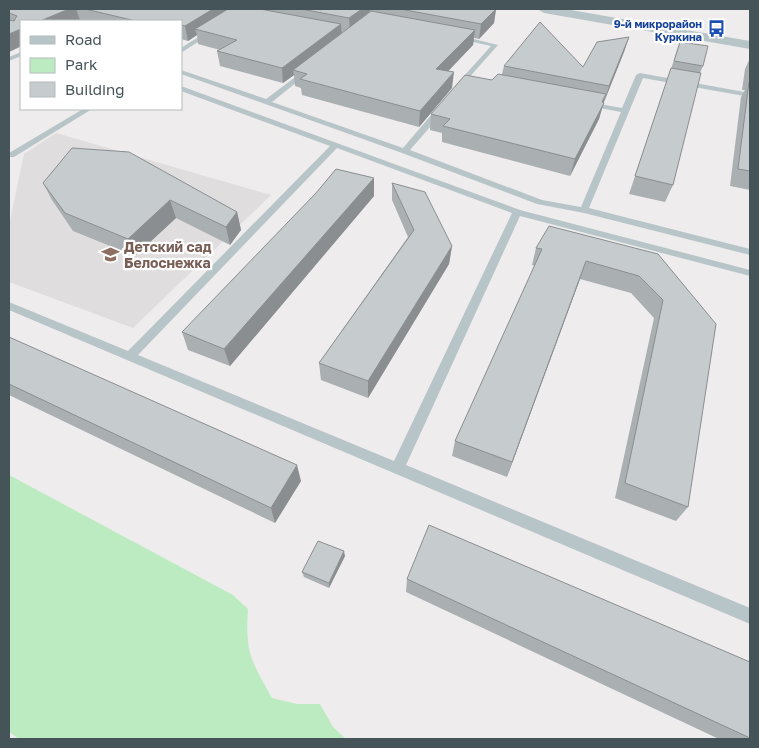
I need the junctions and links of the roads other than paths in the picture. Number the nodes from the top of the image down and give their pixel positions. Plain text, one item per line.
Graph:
1 (544, 9) edge
2 (220, 24) edge
3 (447, 36) edge
4 (750, 45) edge
5 (182, 50) edge
6 (312, 66) edge
7 (182, 72) edge
8 (466, 78) junction
9 (476, 80) edge
10 (182, 88) edge
11 (454, 93) edge
12 (750, 95) edge
13 (448, 100) edge
14 (578, 101) edge
15 (266, 102) junction
16 (86, 110) edge
17 (625, 111) junction
18 (335, 145) junction
19 (406, 151) junction
20 (9, 157) edge
21 (584, 210) junction
22 (517, 212) junction
23 (750, 252) edge
24 (750, 273) edge
25 (9, 306) edge
26 (129, 357) junction
27 (397, 469) junction
28 (750, 616) edge

1 - 4 street
2 - 5 lane
3 - 8 lane
6 - 15 lane
7 - 15 lane
8 - 9 lane
8 - 11 lane
10 - 18 lane
12 - 17 lane
13 - 19 lane
14 - 17 lane
15 - 19 lane
16 - 20 lane
17 - 21 lane
18 - 22 lane
18 - 26 lane
19 - 21 lane
21 - 23 lane
22 - 24 lane
22 - 27 lane
25 - 26 lane
26 - 27 lane
27 - 28 lane

